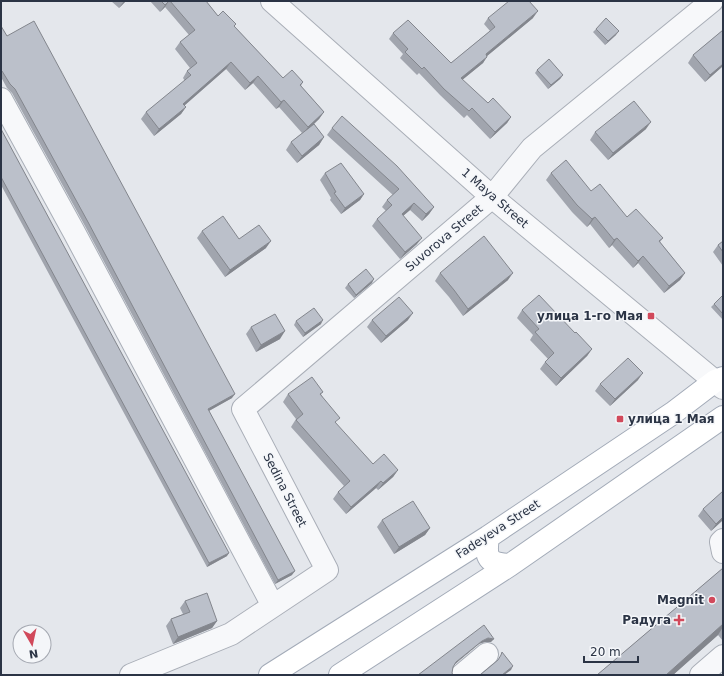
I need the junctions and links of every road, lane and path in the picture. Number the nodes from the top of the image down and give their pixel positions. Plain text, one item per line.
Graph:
1 (272, 1) edge
2 (712, 1) edge
3 (1, 99) edge
4 (492, 197) junction
5 (720, 382) edge
6 (243, 409) joint
7 (723, 417) edge
8 (488, 537) junction
9 (723, 540) edge
10 (723, 552) edge
11 (510, 565) junction
12 (273, 606) junction
13 (487, 654) dead end
14 (723, 656) edge
15 (131, 675) edge
16 (270, 675) edge
17 (340, 675) edge
18 (462, 675) edge
19 (701, 675) edge

1 - 4 street, 1 Maya Street
2 - 4 street, Suvorova Street
3 - 12 street
4 - 5 street, 1 Maya Street
4 - 6 street, Suvorova Street
5 - 8 main road, Fadeyeva Street
6 - 12 street, Sedina Street
7 - 11 main road
8 - 11 main road
8 - 16 main road, Fadeyeva Street
9 - 10 street
11 - 17 main road
12 - 15 street
13 - 18 street
14 - 19 street

